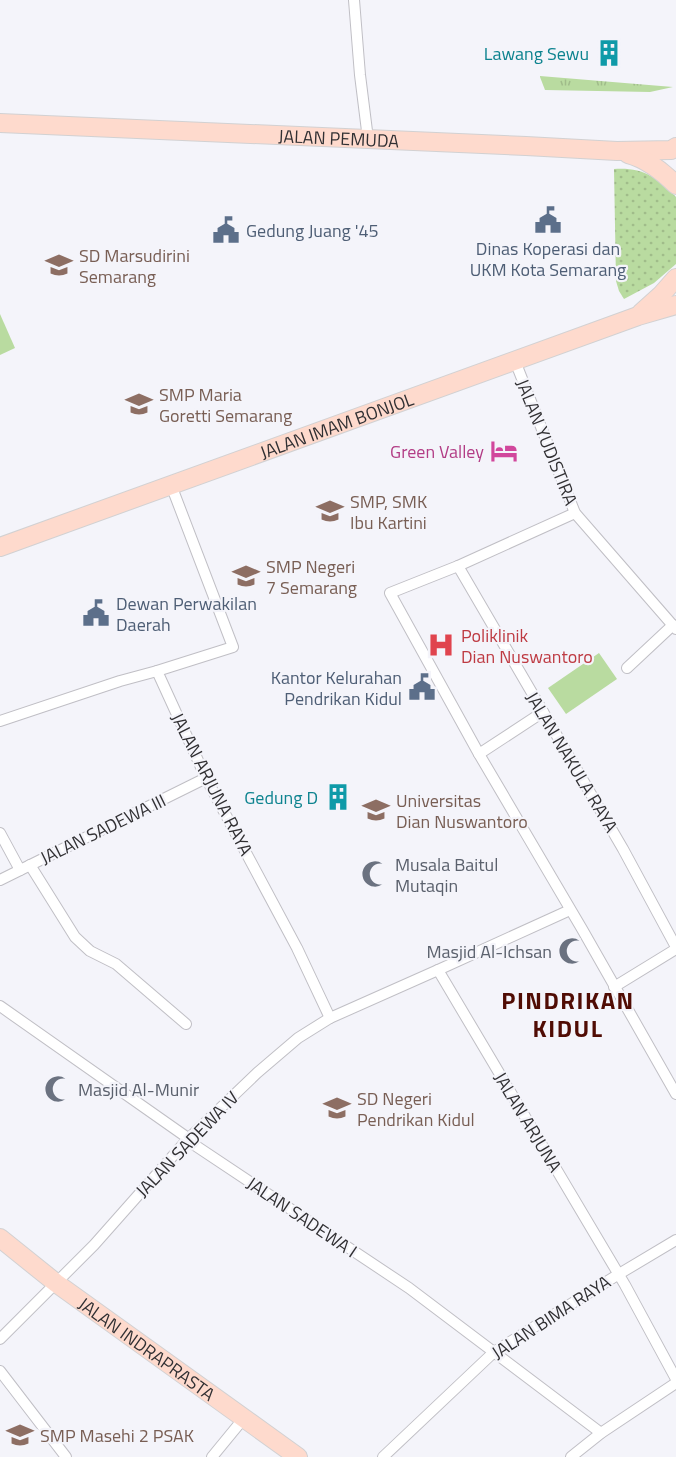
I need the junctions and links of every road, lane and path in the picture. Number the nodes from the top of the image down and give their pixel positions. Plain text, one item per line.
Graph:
1 (354, 0) edge
2 (0, 123) edge
3 (368, 139) junction
4 (676, 147) edge
5 (617, 151) junction
6 (676, 185) edge
7 (676, 278) edge
8 (676, 305) edge
9 (638, 316) junction
10 (514, 361) junction
11 (171, 485) junction
12 (575, 513) junction
13 (0, 547) edge
14 (458, 566) junction
15 (674, 627) edge
16 (627, 668) dead end
17 (156, 671) junction
18 (543, 712) junction
19 (0, 721) edge
20 (479, 754) junction
21 (206, 778) junction
22 (0, 833) edge
23 (25, 867) junction
24 (0, 880) edge
25 (570, 910) junction
26 (676, 948) edge
27 (438, 970) junction
28 (614, 987) junction
29 (0, 1006) edge
30 (330, 1017) junction
31 (186, 1024) dead end
32 (676, 1094) edge
33 (187, 1140) junction
34 (0, 1238) edge
35 (676, 1240) edge
36 (619, 1274) junction
37 (56, 1283) junction
38 (0, 1339) edge
39 (494, 1352) junction
40 (0, 1371) edge
41 (676, 1381) edge
42 (244, 1418) junction
43 (601, 1433) junction
44 (66, 1457) edge
45 (212, 1457) edge
46 (298, 1457) edge
47 (383, 1457) edge
48 (572, 1457) edge

1 - 3 street
2 - 3 main road, JALAN PEMUDA
3 - 5 main road, JALAN PEMUDA
4 - 5 main road, JALAN PEMUDA
5 - 6 main road
7 - 9 main road
8 - 9 main road, JALAN IMAM BONJOL
9 - 10 main road, JALAN IMAM BONJOL
10 - 11 main road, JALAN IMAM BONJOL
10 - 12 street, JALAN YUDISTIRA
11 - 13 main road, JALAN IMAM BONJOL
11 - 17 street
12 - 14 street
12 - 15 street, JALAN YUDISTIRA
14 - 18 street, JALAN NAKULA RAYA
14 - 20 street
15 - 16 street
17 - 19 street
17 - 21 street, JALAN ARJUNA RAYA
18 - 20 street
18 - 26 street, JALAN NAKULA RAYA
20 - 25 street
21 - 23 street, JALAN SADEWA III
21 - 30 street, JALAN ARJUNA RAYA
22 - 23 street
23 - 24 street, JALAN SADEWA III
23 - 31 street
25 - 27 street
25 - 28 street
26 - 28 street
27 - 30 street
27 - 36 street, JALAN ARJUNA
28 - 32 street
29 - 33 street, JALAN SADEWA I
30 - 33 street, JALAN SADEWA IV
33 - 37 street, JALAN SADEWA IV
33 - 39 street, JALAN SADEWA I
34 - 37 main road, JALAN INDRAPRASTA
35 - 36 street, JALAN BIMA RAYA
36 - 39 street, JALAN BIMA RAYA
36 - 41 street, JALAN ARJUNA
37 - 38 street, JALAN SADEWA IV
37 - 42 main road, JALAN INDRAPRASTA
39 - 43 street, JALAN SADEWA I
39 - 47 street, JALAN BIMA RAYA
40 - 44 street
41 - 43 street
42 - 45 street
42 - 46 main road, JALAN INDRAPRASTA
43 - 48 street

